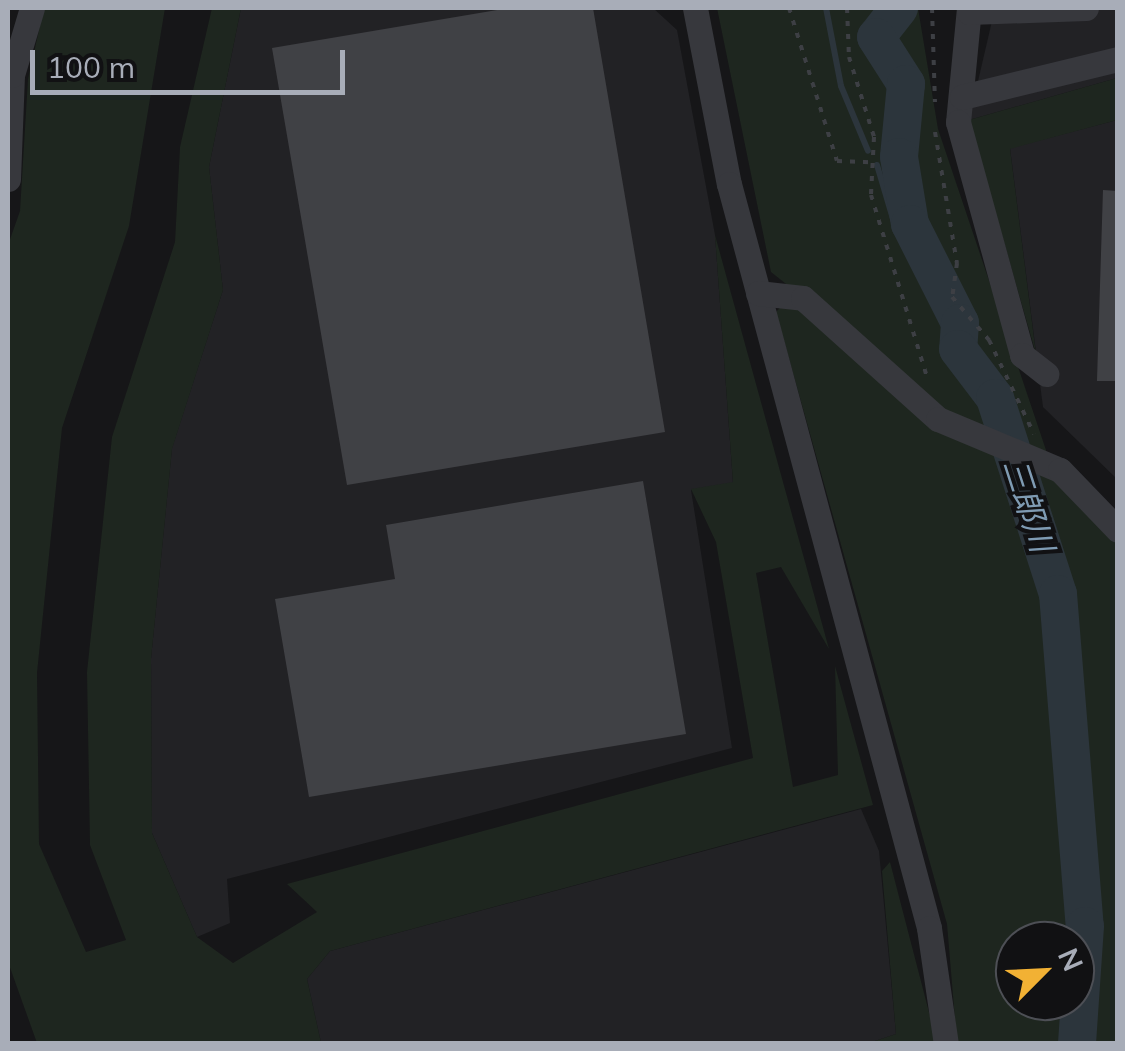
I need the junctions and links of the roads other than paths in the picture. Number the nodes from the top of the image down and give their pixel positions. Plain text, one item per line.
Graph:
1 (32, 8) edge
2 (695, 8) edge
3 (1086, 8) edge
4 (969, 10) edge
5 (1118, 58) edge
6 (960, 109) junction
7 (8, 179) edge
8 (758, 293) junction
9 (1046, 374) dead end
10 (1118, 530) edge
11 (947, 1038) edge

1 - 7 street
2 - 8 street
3 - 4 street
4 - 6 street
5 - 6 street
6 - 9 street
8 - 10 street
8 - 11 street

